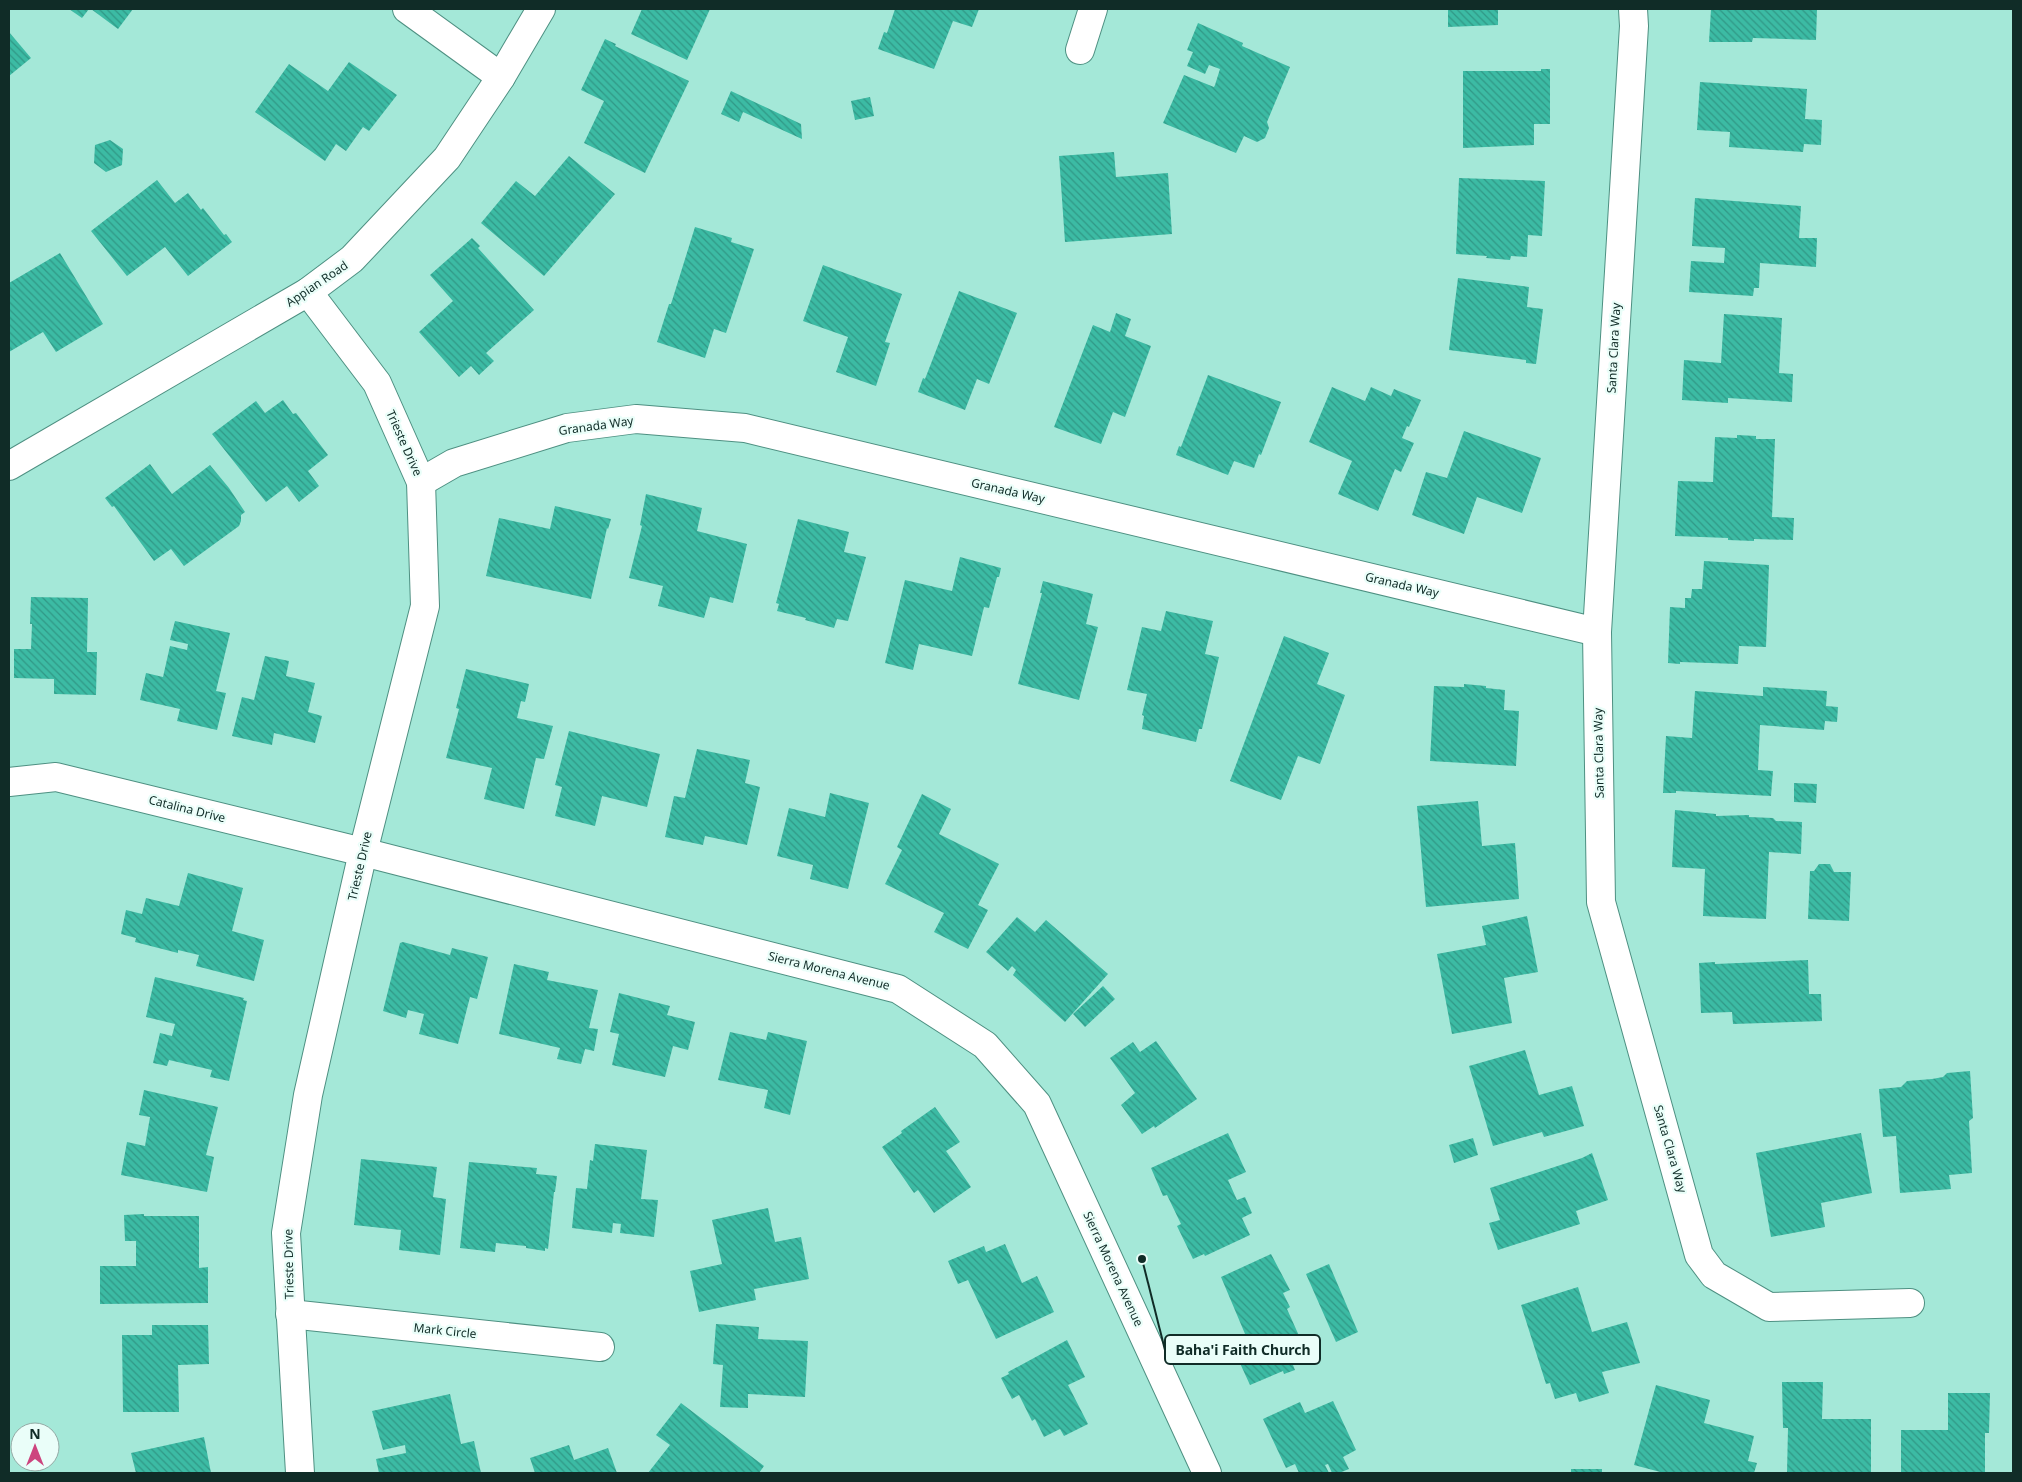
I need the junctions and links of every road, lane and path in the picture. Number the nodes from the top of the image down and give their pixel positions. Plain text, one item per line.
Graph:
1 (407, 9) edge
2 (541, 9) edge
3 (1093, 9) edge
4 (1633, 9) edge
5 (1080, 50) dead end
6 (501, 77) junction
7 (308, 292) junction
8 (9, 466) edge
9 (421, 482) junction
10 (1597, 632) junction
11 (9, 782) edge
12 (363, 852) junction
13 (1910, 1303) dead end
14 (290, 1314) junction
15 (600, 1347) dead end
16 (300, 1473) edge
17 (1207, 1473) edge

1 - 6 street
2 - 6 street, Appian Road
3 - 5 street
4 - 10 street, Santa Clara Way
6 - 7 street, Appian Road
7 - 8 street, Appian Road
7 - 9 street, Trieste Drive
9 - 10 street, Granada Way
9 - 12 street, Trieste Drive
10 - 13 street, Santa Clara Way
11 - 12 street, Catalina Drive
12 - 14 street, Trieste Drive
12 - 17 street, Sierra Morena Avenue
14 - 15 street, Mark Circle
14 - 16 street, Trieste Drive

